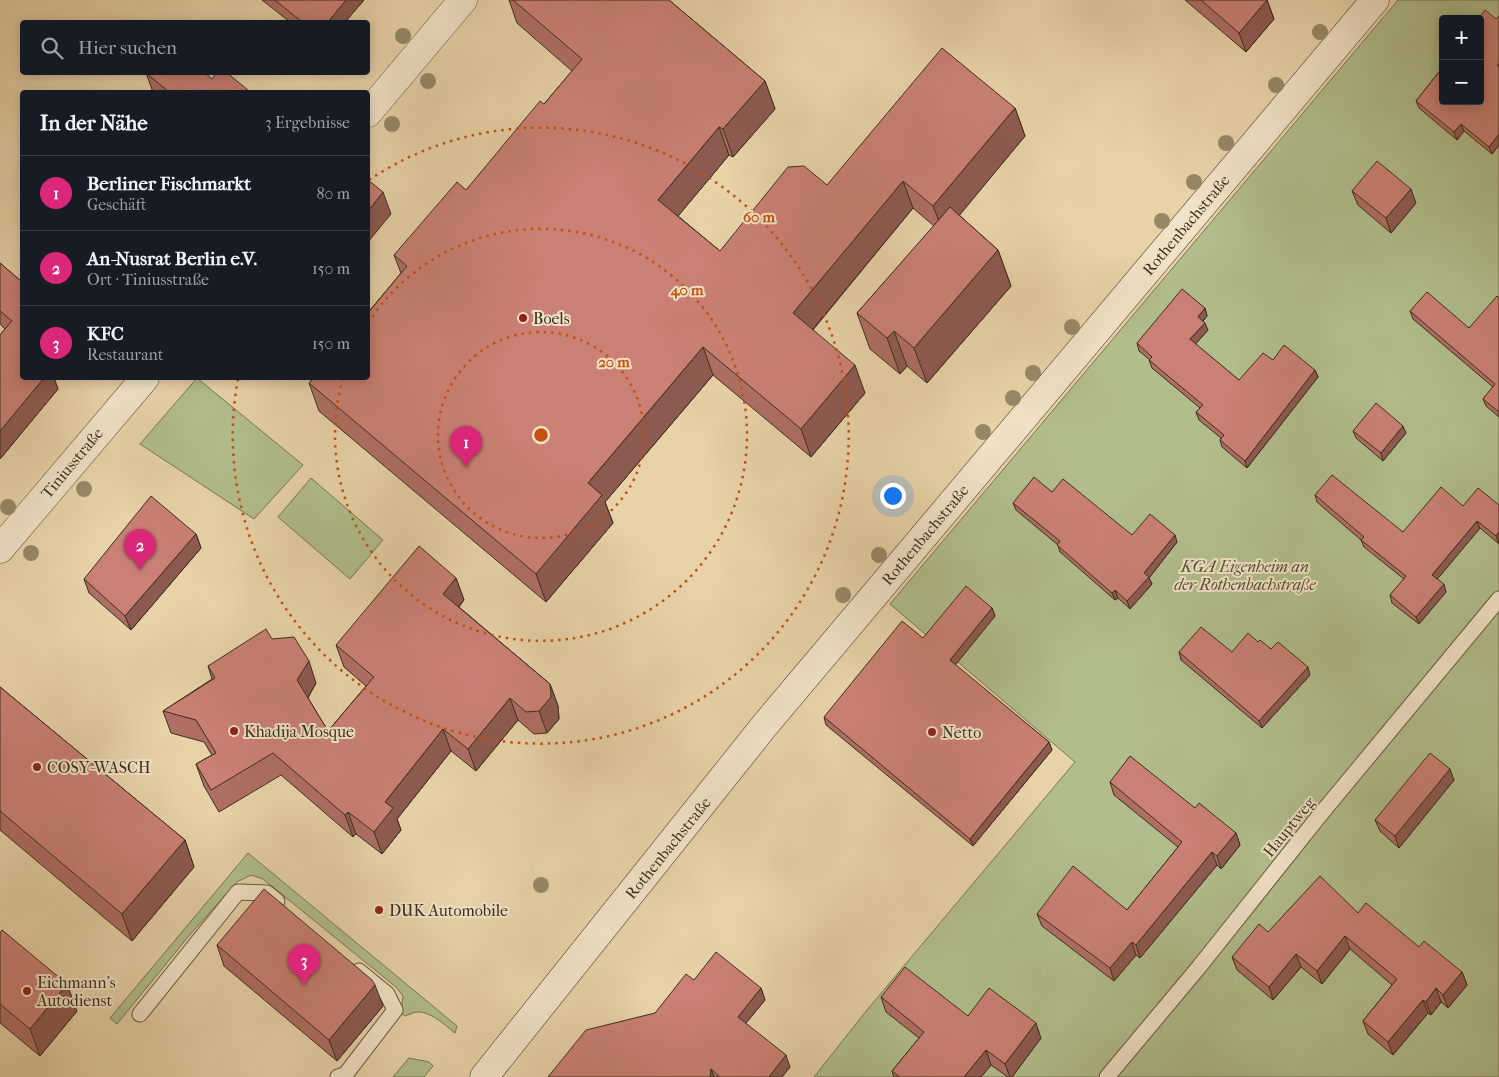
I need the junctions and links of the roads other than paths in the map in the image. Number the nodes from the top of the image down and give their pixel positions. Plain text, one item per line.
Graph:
1 (463, 0) edge
2 (1375, 0) edge
3 (370, 111) edge
4 (143, 380) edge
5 (0, 549) edge
6 (1499, 599) edge
7 (289, 911) edge
8 (351, 964) edge
9 (140, 1014) dead end
10 (338, 1077) edge
11 (484, 1077) edge
12 (1107, 1077) edge

1 - 3 main road
2 - 11 main road, Rothenbachstraße
4 - 5 main road, Tiniusstraße
6 - 12 lane, Hauptweg
7 - 9 lane
8 - 10 lane

